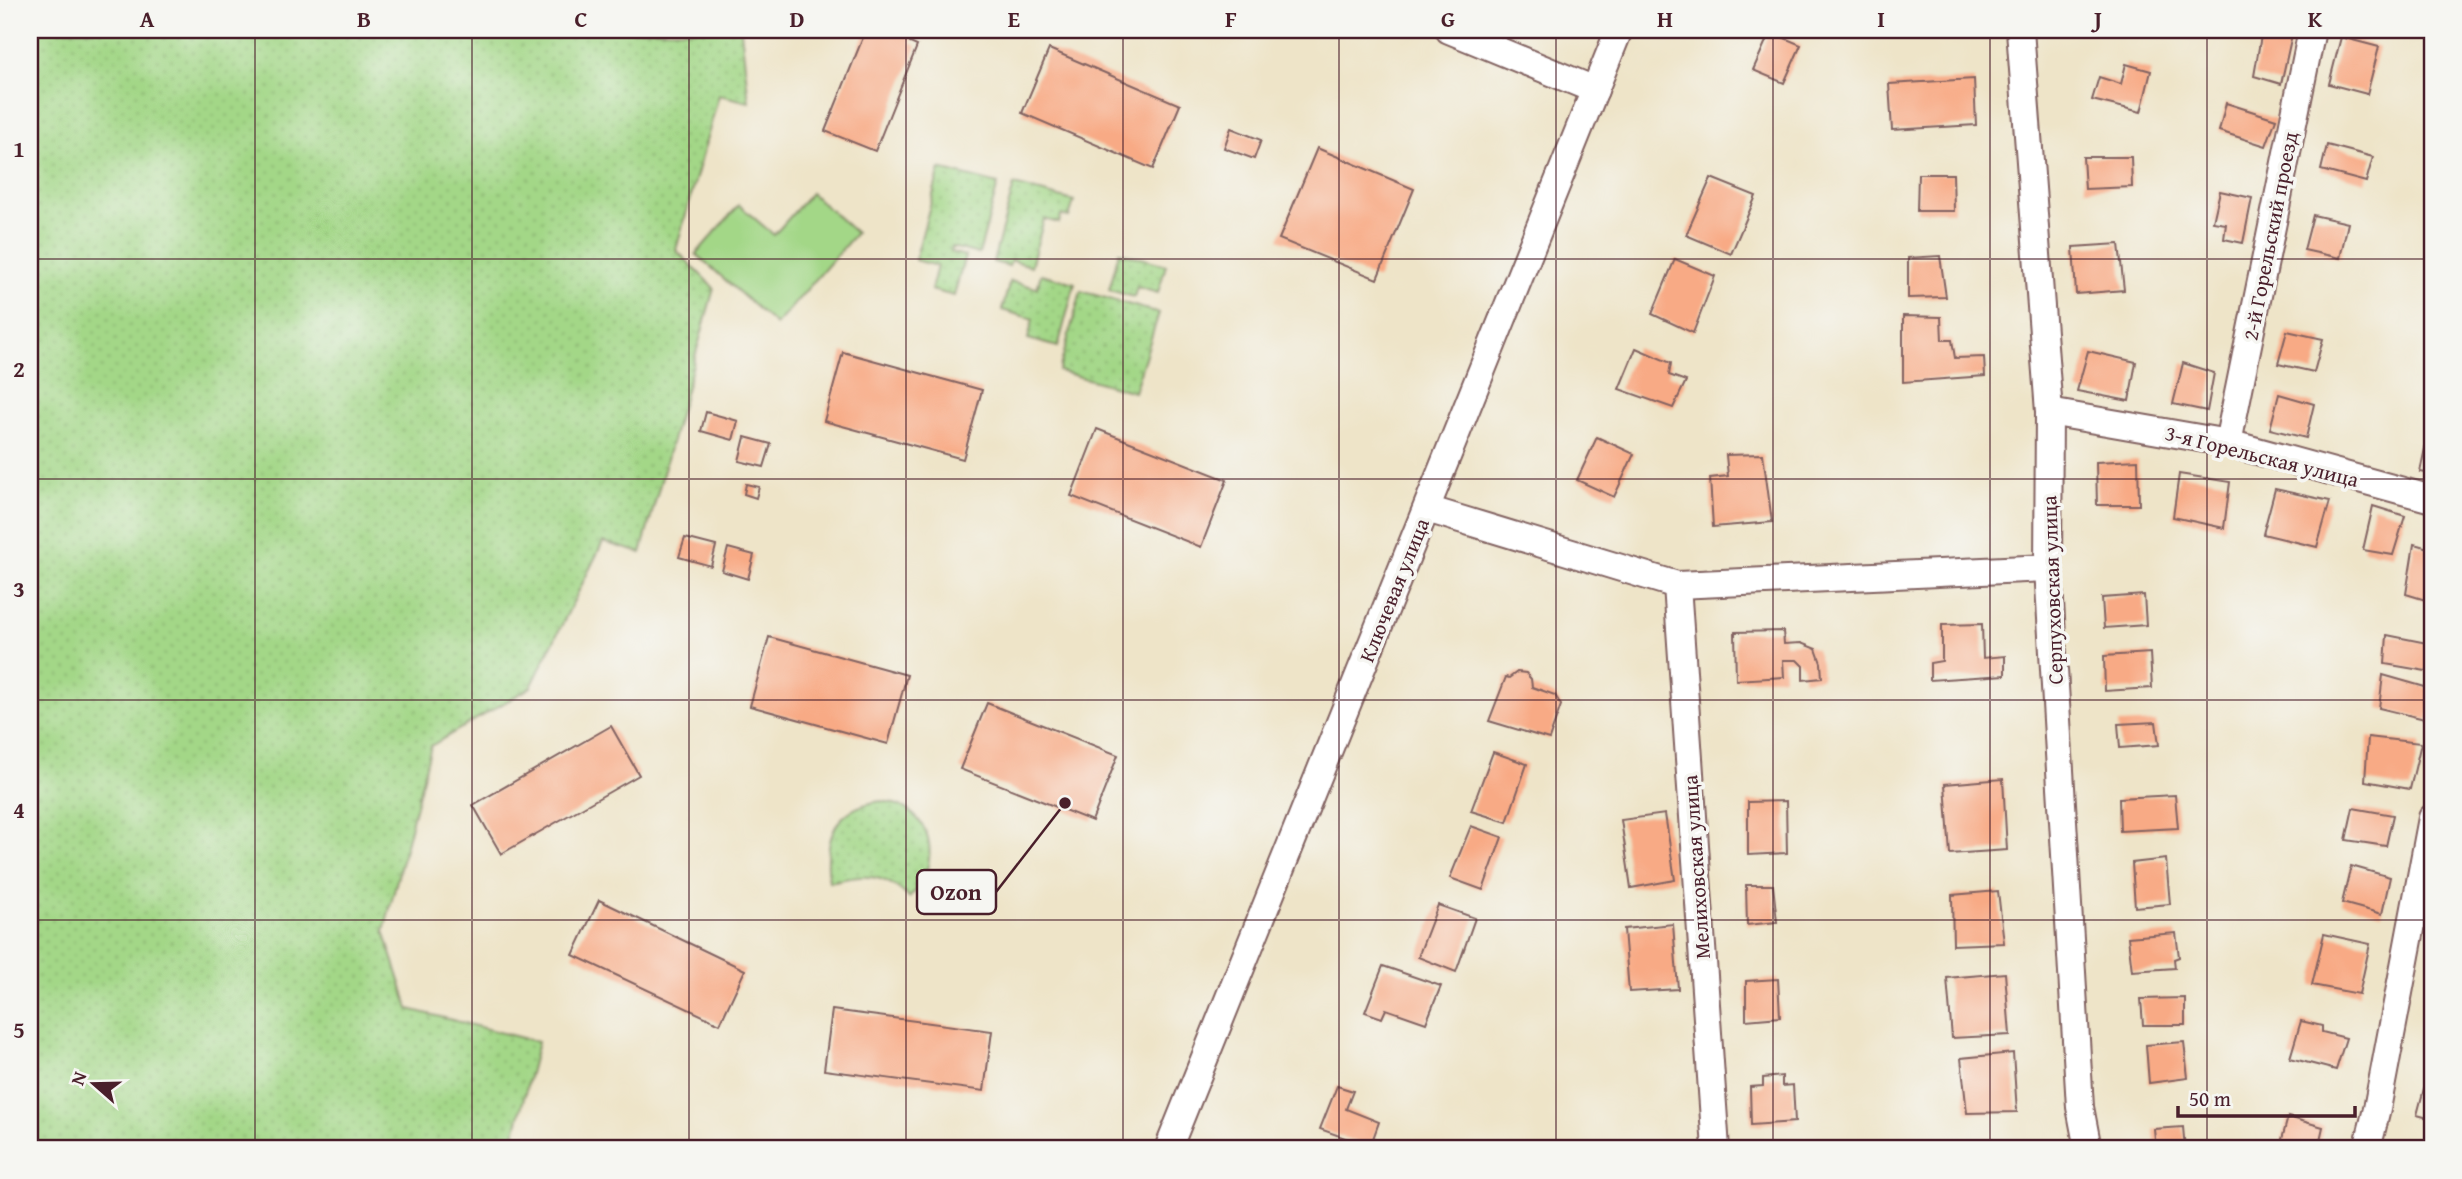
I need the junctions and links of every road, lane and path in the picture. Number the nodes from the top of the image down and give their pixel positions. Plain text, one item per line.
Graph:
1 (1449, 30) edge
2 (1619, 30) edge
3 (2020, 30) edge
4 (2312, 30) edge
5 (1595, 90) junction
6 (2049, 412) junction
7 (2228, 443) junction
8 (2432, 499) edge
9 (1427, 509) junction
10 (2048, 568) junction
11 (1676, 585) junction
12 (2432, 818) edge
13 (1168, 1149) edge
14 (1716, 1149) edge
15 (2088, 1149) edge
16 (2367, 1149) edge

1 - 5 street
2 - 5 street, Ключевая улица
3 - 6 street, Серпуховская улица
4 - 7 street, 2-й Горельский проезд
5 - 9 street, Ключевая улица
6 - 7 street, 3-я Горельская улица
6 - 10 street, Серпуховская улица
7 - 8 street, 3-я Горельская улица
9 - 11 street
9 - 13 street, Ключевая улица
10 - 11 street
10 - 15 street, Серпуховская улица
11 - 14 street, Мелиховская улица
12 - 16 street

